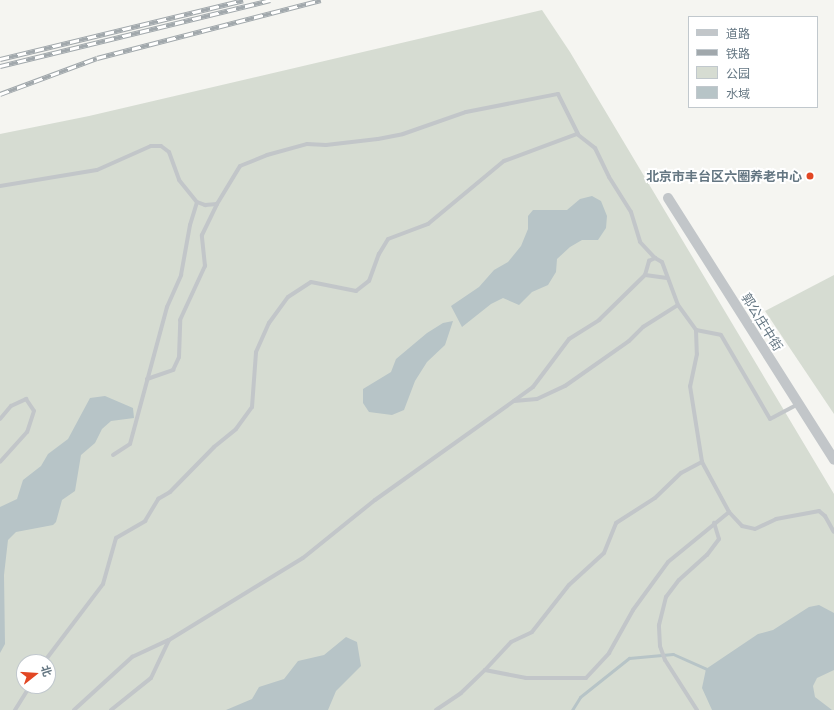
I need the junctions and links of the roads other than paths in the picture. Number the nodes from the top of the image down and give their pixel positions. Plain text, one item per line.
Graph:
1 (578, 134) junction
2 (0, 186) edge
3 (668, 198) dead end
4 (198, 202) junction
5 (217, 204) junction
6 (655, 258) junction
7 (645, 275) junction
8 (667, 278) junction
9 (678, 305) junction
10 (696, 330) junction
11 (147, 379) junction
12 (514, 401) junction
13 (798, 404) junction
14 (0, 419) edge
15 (114, 455) dead end
16 (834, 460) edge
17 (0, 462) edge
18 (702, 462) junction
19 (729, 512) junction
20 (714, 522) junction
21 (834, 532) edge
22 (169, 640) junction
23 (50, 654) edge
24 (485, 670) junction
25 (25, 694) edge
26 (15, 710) edge
27 (74, 710) edge
28 (111, 710) edge
29 (436, 710) edge
30 (697, 710) edge

1 - 5 lane
1 - 6 lane
1 - 23 lane
2 - 4 lane
3 - 13 street, 郭公庄中街
4 - 5 lane
4 - 11 lane
5 - 11 lane
6 - 7 lane
6 - 8 lane
7 - 8 lane
7 - 12 lane
8 - 9 lane
9 - 10 lane
9 - 12 lane
10 - 13 lane
10 - 18 lane
11 - 15 lane
12 - 22 lane
13 - 16 street, 郭公庄中街
14 - 17 lane
18 - 19 lane
18 - 24 lane
19 - 20 lane
19 - 21 lane
20 - 24 lane
20 - 30 lane
22 - 27 lane
22 - 28 lane
24 - 29 lane
25 - 26 lane

